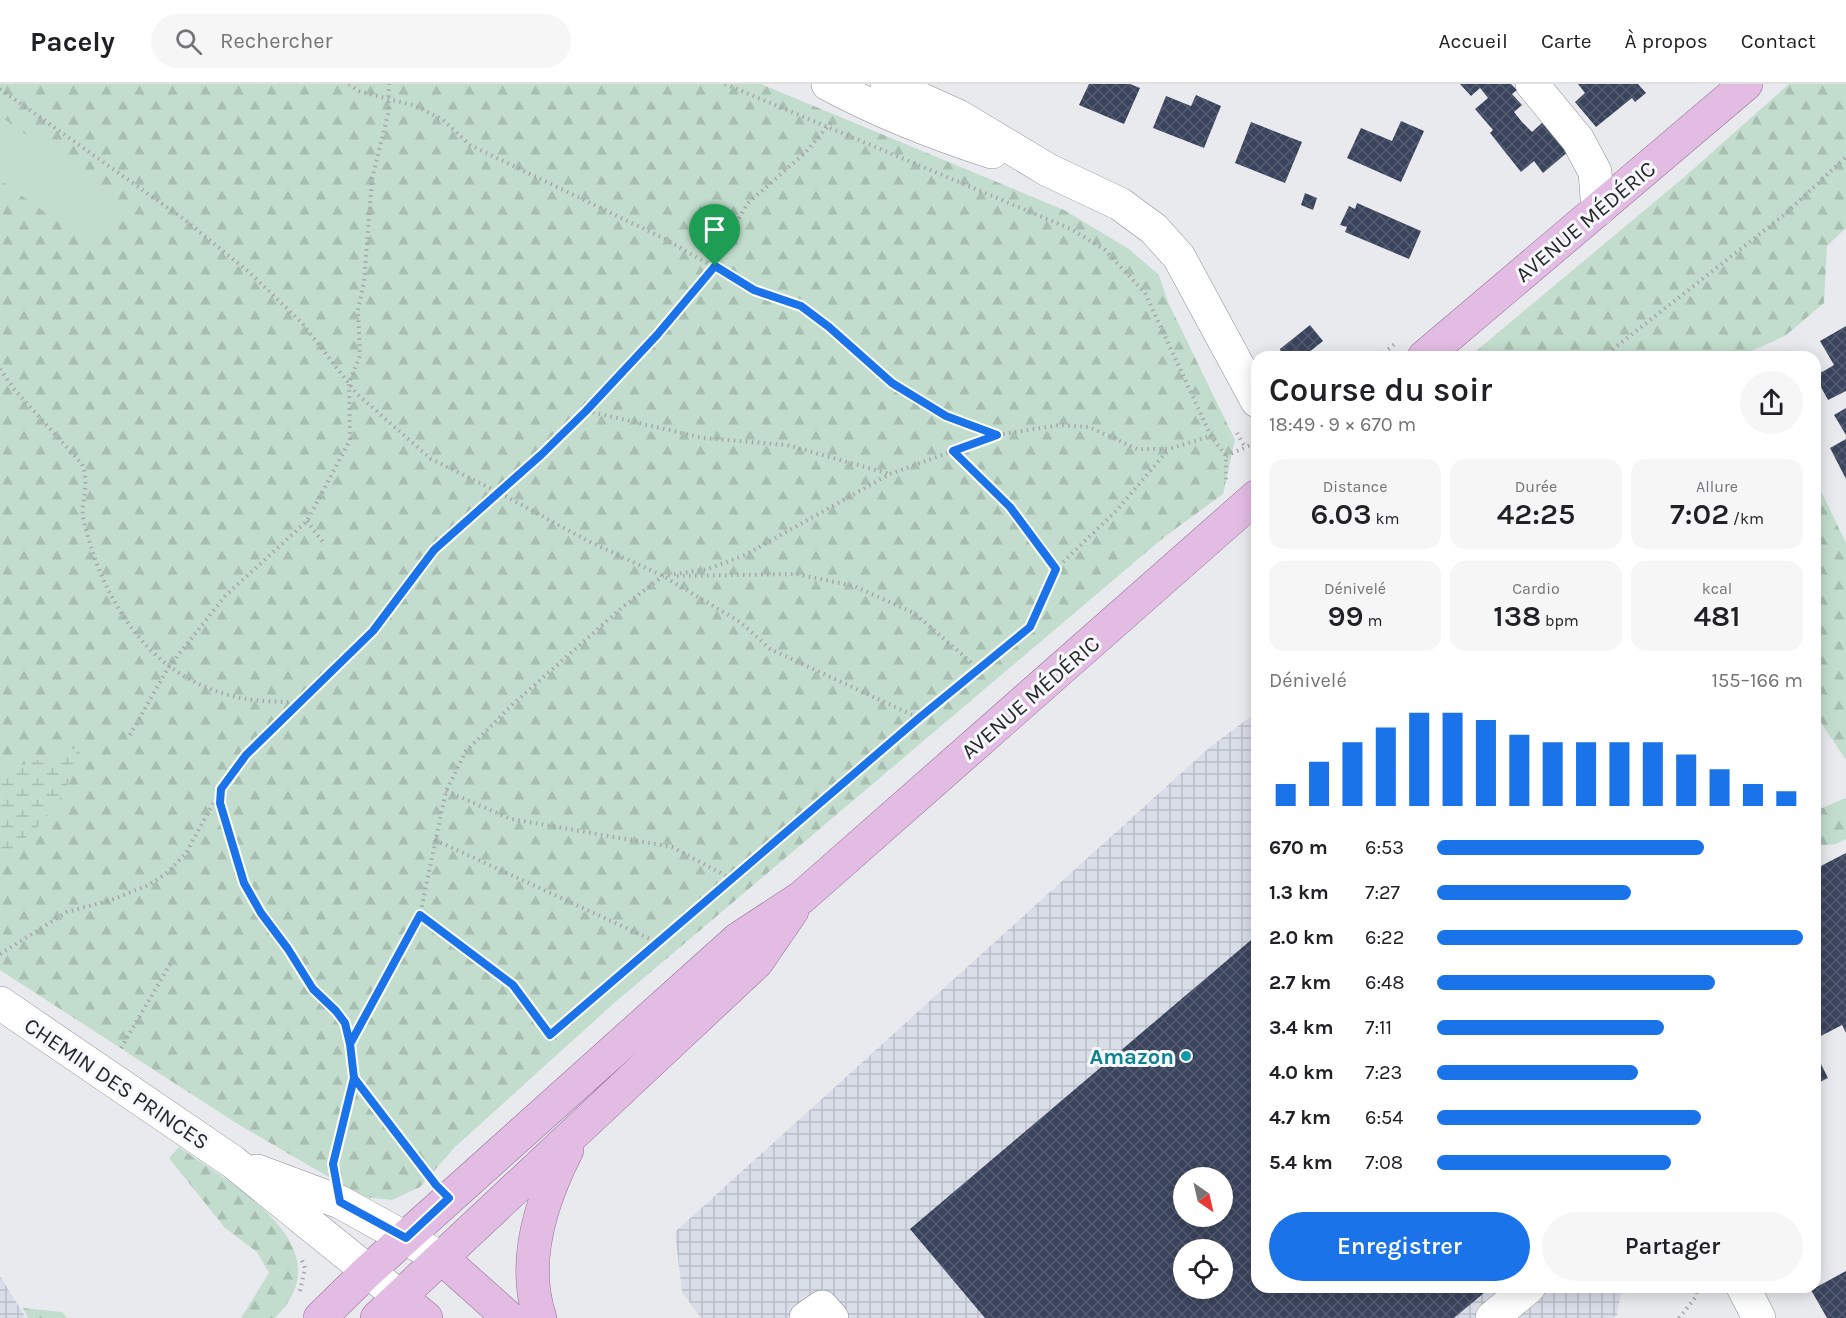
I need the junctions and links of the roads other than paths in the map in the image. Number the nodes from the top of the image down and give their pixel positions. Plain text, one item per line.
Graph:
1 (828, 84) edge
2 (1532, 84) edge
3 (1746, 84) edge
4 (906, 95) edge
5 (1598, 210) junction
6 (1431, 351) edge
7 (1251, 390) edge
8 (1251, 501) edge
9 (802, 897) junction
10 (0, 1004) edge
11 (576, 1132) junction
12 (233, 1162) junction
13 (406, 1238) junction
14 (443, 1259) junction
15 (367, 1272) junction
16 (1522, 1293) edge
17 (388, 1307) edge
18 (309, 1310) edge
19 (426, 1318) edge
20 (509, 1318) edge
21 (540, 1318) edge
22 (807, 1318) edge
23 (832, 1318) edge
24 (1492, 1318) edge

1 - 4 street
2 - 5 street
3 - 5 main road, AVENUE MÉDÉRIC
4 - 7 street
5 - 6 main road, AVENUE MÉDÉRIC
8 - 9 main road, AVENUE MÉDÉRIC
9 - 11 main road
9 - 13 main road
10 - 12 street, CHEMIN DES PRINCES
11 - 14 main road
11 - 21 main road
12 - 13 street, CHEMIN DES PRINCES
12 - 15 street, CHEMIN DES PRINCES
13 - 14 street, CHEMIN DES PRINCES
13 - 15 main road
14 - 17 main road
14 - 20 main road
15 - 17 street, CHEMIN DES PRINCES
15 - 18 main road
16 - 24 street
17 - 19 main road
22 - 23 street

